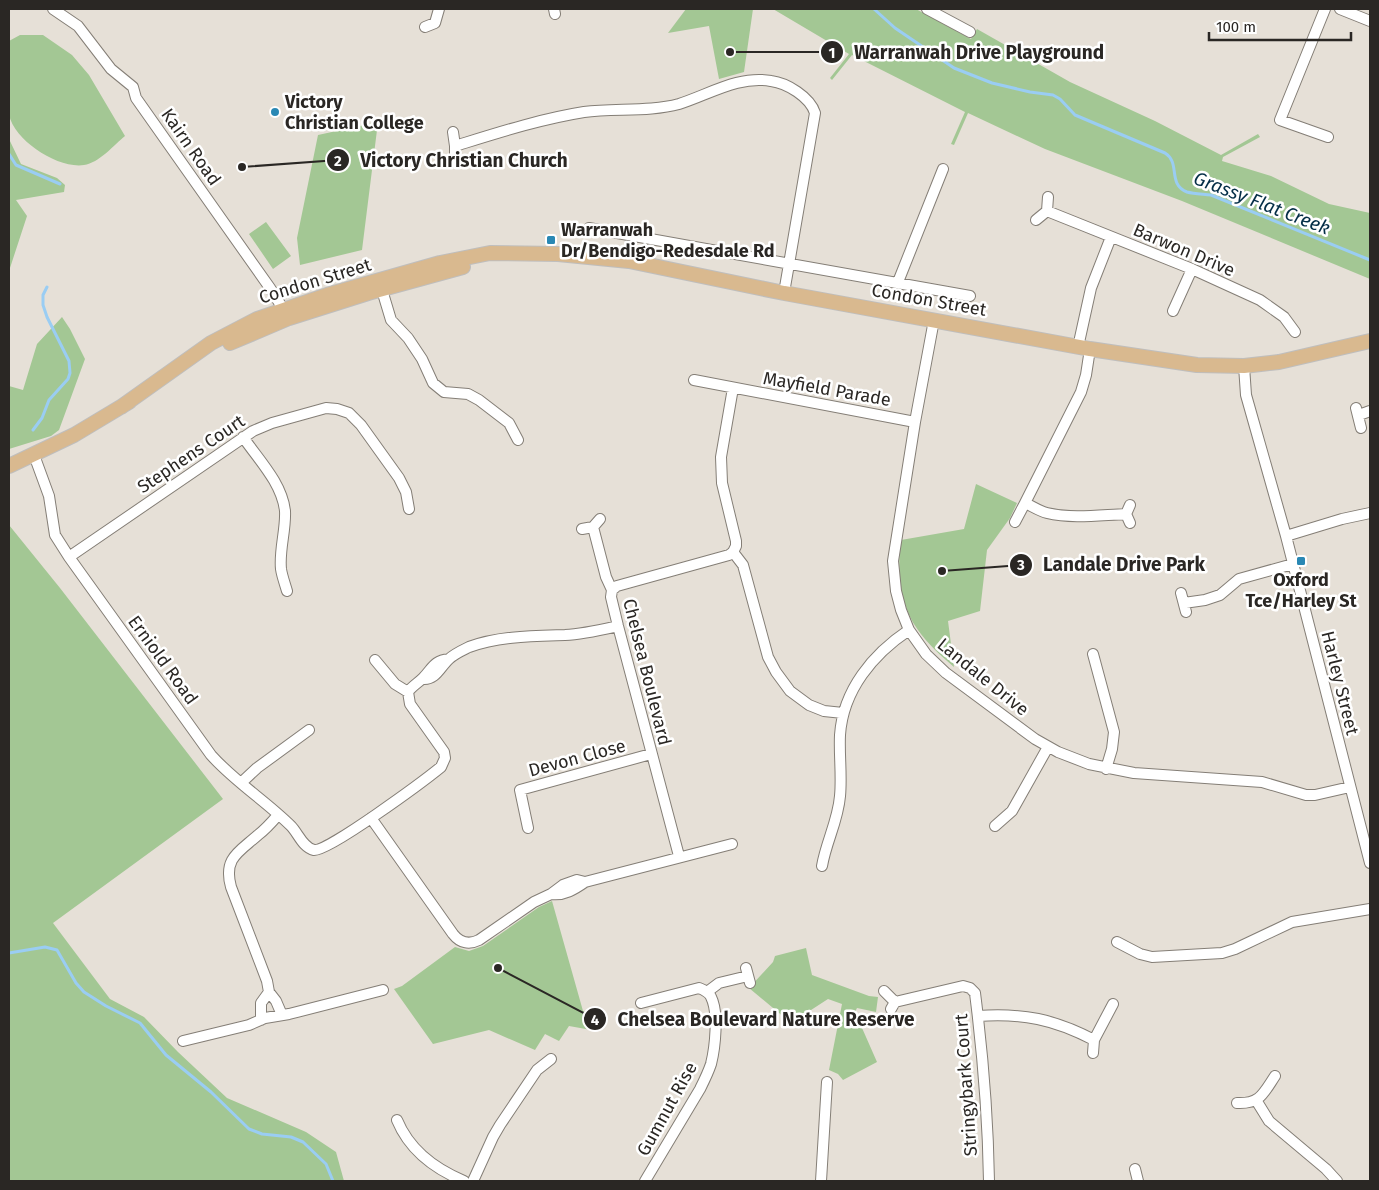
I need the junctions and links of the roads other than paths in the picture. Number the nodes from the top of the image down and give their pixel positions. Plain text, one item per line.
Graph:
1 (53, 9) edge
2 (439, 9) edge
3 (927, 9) edge
4 (1325, 9) edge
5 (1340, 9) edge
6 (1370, 20) edge
7 (425, 27) dead end
8 (970, 32) dead end
9 (454, 132) dead end
10 (1328, 137) dead end
11 (455, 146) junction
12 (455, 157) dead end
13 (943, 168) dead end
14 (1048, 197) dead end
15 (1047, 211) junction
16 (1036, 220) dead end
17 (589, 228) dead end
18 (1111, 237) junction
19 (544, 254) junction
20 (788, 264) junction
21 (1192, 269) junction
22 (898, 282) junction
23 (382, 290) junction
24 (784, 293) junction
25 (970, 296) dead end
26 (1173, 312) dead end
27 (286, 314) junction
28 (934, 320) junction
29 (1294, 332) dead end
30 (1370, 332) edge
31 (1370, 341) edge
32 (1084, 348) junction
33 (1308, 356) junction
34 (1244, 366) junction
35 (694, 380) dead end
36 (733, 388) junction
37 (1370, 411) edge
38 (915, 422) junction
39 (1361, 428) dead end
40 (243, 437) junction
41 (518, 440) dead end
42 (34, 455) junction
43 (9, 466) edge
44 (1026, 502) junction
45 (409, 509) dead end
46 (1370, 513) edge
47 (1129, 514) dead end
48 (1015, 522) dead end
49 (582, 529) dead end
50 (1286, 536) junction
51 (733, 552) junction
52 (69, 557) junction
53 (1293, 564) junction
54 (612, 590) junction
55 (287, 591) dead end
56 (1184, 603) dead end
57 (618, 626) junction
58 (909, 630) junction
59 (1094, 654) dead end
60 (374, 658) dead end
61 (408, 692) junction
62 (843, 713) junction
63 (309, 730) dead end
64 (1048, 747) junction
65 (651, 754) junction
66 (1106, 769) junction
67 (241, 784) junction
68 (1350, 787) junction
69 (278, 816) junction
70 (371, 818) junction
71 (995, 826) dead end
72 (528, 828) dead end
73 (732, 844) dead end
74 (679, 856) junction
75 (1370, 863) edge
76 (822, 866) dead end
77 (1370, 909) edge
78 (1117, 942) dead end
79 (748, 976) dead end
80 (383, 990) dead end
81 (884, 991) dead end
82 (269, 992) junction
83 (707, 992) junction
84 (641, 1003) dead end
85 (1113, 1004) dead end
86 (282, 1015) junction
87 (978, 1016) junction
88 (261, 1020) junction
89 (1094, 1040) junction
90 (183, 1041) dead end
91 (1093, 1053) dead end
92 (551, 1059) dead end
93 (1274, 1076) dead end
94 (828, 1082) dead end
95 (1256, 1100) junction
96 (1237, 1103) dead end
97 (397, 1120) dead end
98 (1135, 1168) dead end
99 (464, 1181) edge
100 (473, 1181) edge
101 (645, 1181) edge
102 (822, 1181) edge
103 (989, 1181) edge
104 (1138, 1181) edge
105 (1337, 1181) edge

1 - 27 street, Kairn Road
2 - 7 street
3 - 8 street
4 - 10 street
5 - 6 street
9 - 11 street
11 - 12 street
11 - 20 street
13 - 22 street
14 - 15 street
15 - 16 street
15 - 18 street, Barwon Drive
17 - 20 street, Condon Street
18 - 21 street, Barwon Drive
18 - 32 street, Barwon Drive
19 - 23 main road, Condon Street
19 - 24 main road, Condon Street
19 - 27 main road, Condon Street
20 - 22 street, Condon Street
20 - 24 street
21 - 26 street
21 - 29 street, Barwon Drive
22 - 25 street, Condon Street
23 - 27 main road, Condon Street
23 - 41 street
24 - 28 main road, Condon Street
27 - 42 main road, Condon Street
28 - 32 main road, Condon Street
28 - 38 street, Landale Drive
30 - 33 main road, Condon Street
31 - 33 main road, Condon Street
32 - 34 main road, Condon Street
32 - 44 street, Barwon Drive
33 - 34 main road, Condon Street
34 - 50 street, Harley Street
35 - 36 street, Mayfield Parade
36 - 38 street, Mayfield Parade
36 - 51 street
37 - 39 street
38 - 58 street, Landale Drive
40 - 45 street, Stephens Court
40 - 52 street, Stephens Court
40 - 55 street
42 - 43 main road, Condon Street
42 - 52 street, Erniold Road
44 - 47 street
44 - 48 street, Barwon Drive
46 - 50 street
49 - 54 street
50 - 53 street, Harley Street
51 - 54 street, Chelsea Boulevard
51 - 62 street
52 - 67 street, Erniold Road
53 - 56 street
53 - 68 street, Harley Street
54 - 57 street, Chelsea Boulevard
57 - 61 street
57 - 65 street, Chelsea Boulevard
58 - 62 street
58 - 64 street, Landale Drive
59 - 66 street
60 - 61 street
61 - 70 street
62 - 76 street
63 - 67 street
64 - 66 street, Landale Drive
64 - 71 street
65 - 72 street, Devon Close
65 - 74 street, Chelsea Boulevard
66 - 68 street, Landale Drive
67 - 69 street, Erniold Road
68 - 75 street, Harley Street
69 - 70 street, Erniold Road
69 - 82 street
70 - 74 street
73 - 74 street
77 - 78 street
79 - 83 street
80 - 86 street
81 - 87 street, Stringybark Court
82 - 86 street
82 - 88 street
83 - 84 street
83 - 101 street, Gumnut Rise
85 - 89 street
86 - 88 street
87 - 89 street
87 - 103 street, Stringybark Court
88 - 90 street
89 - 91 street
92 - 100 street
93 - 95 street
94 - 102 street
95 - 96 street
95 - 105 street
97 - 99 street
98 - 104 street

